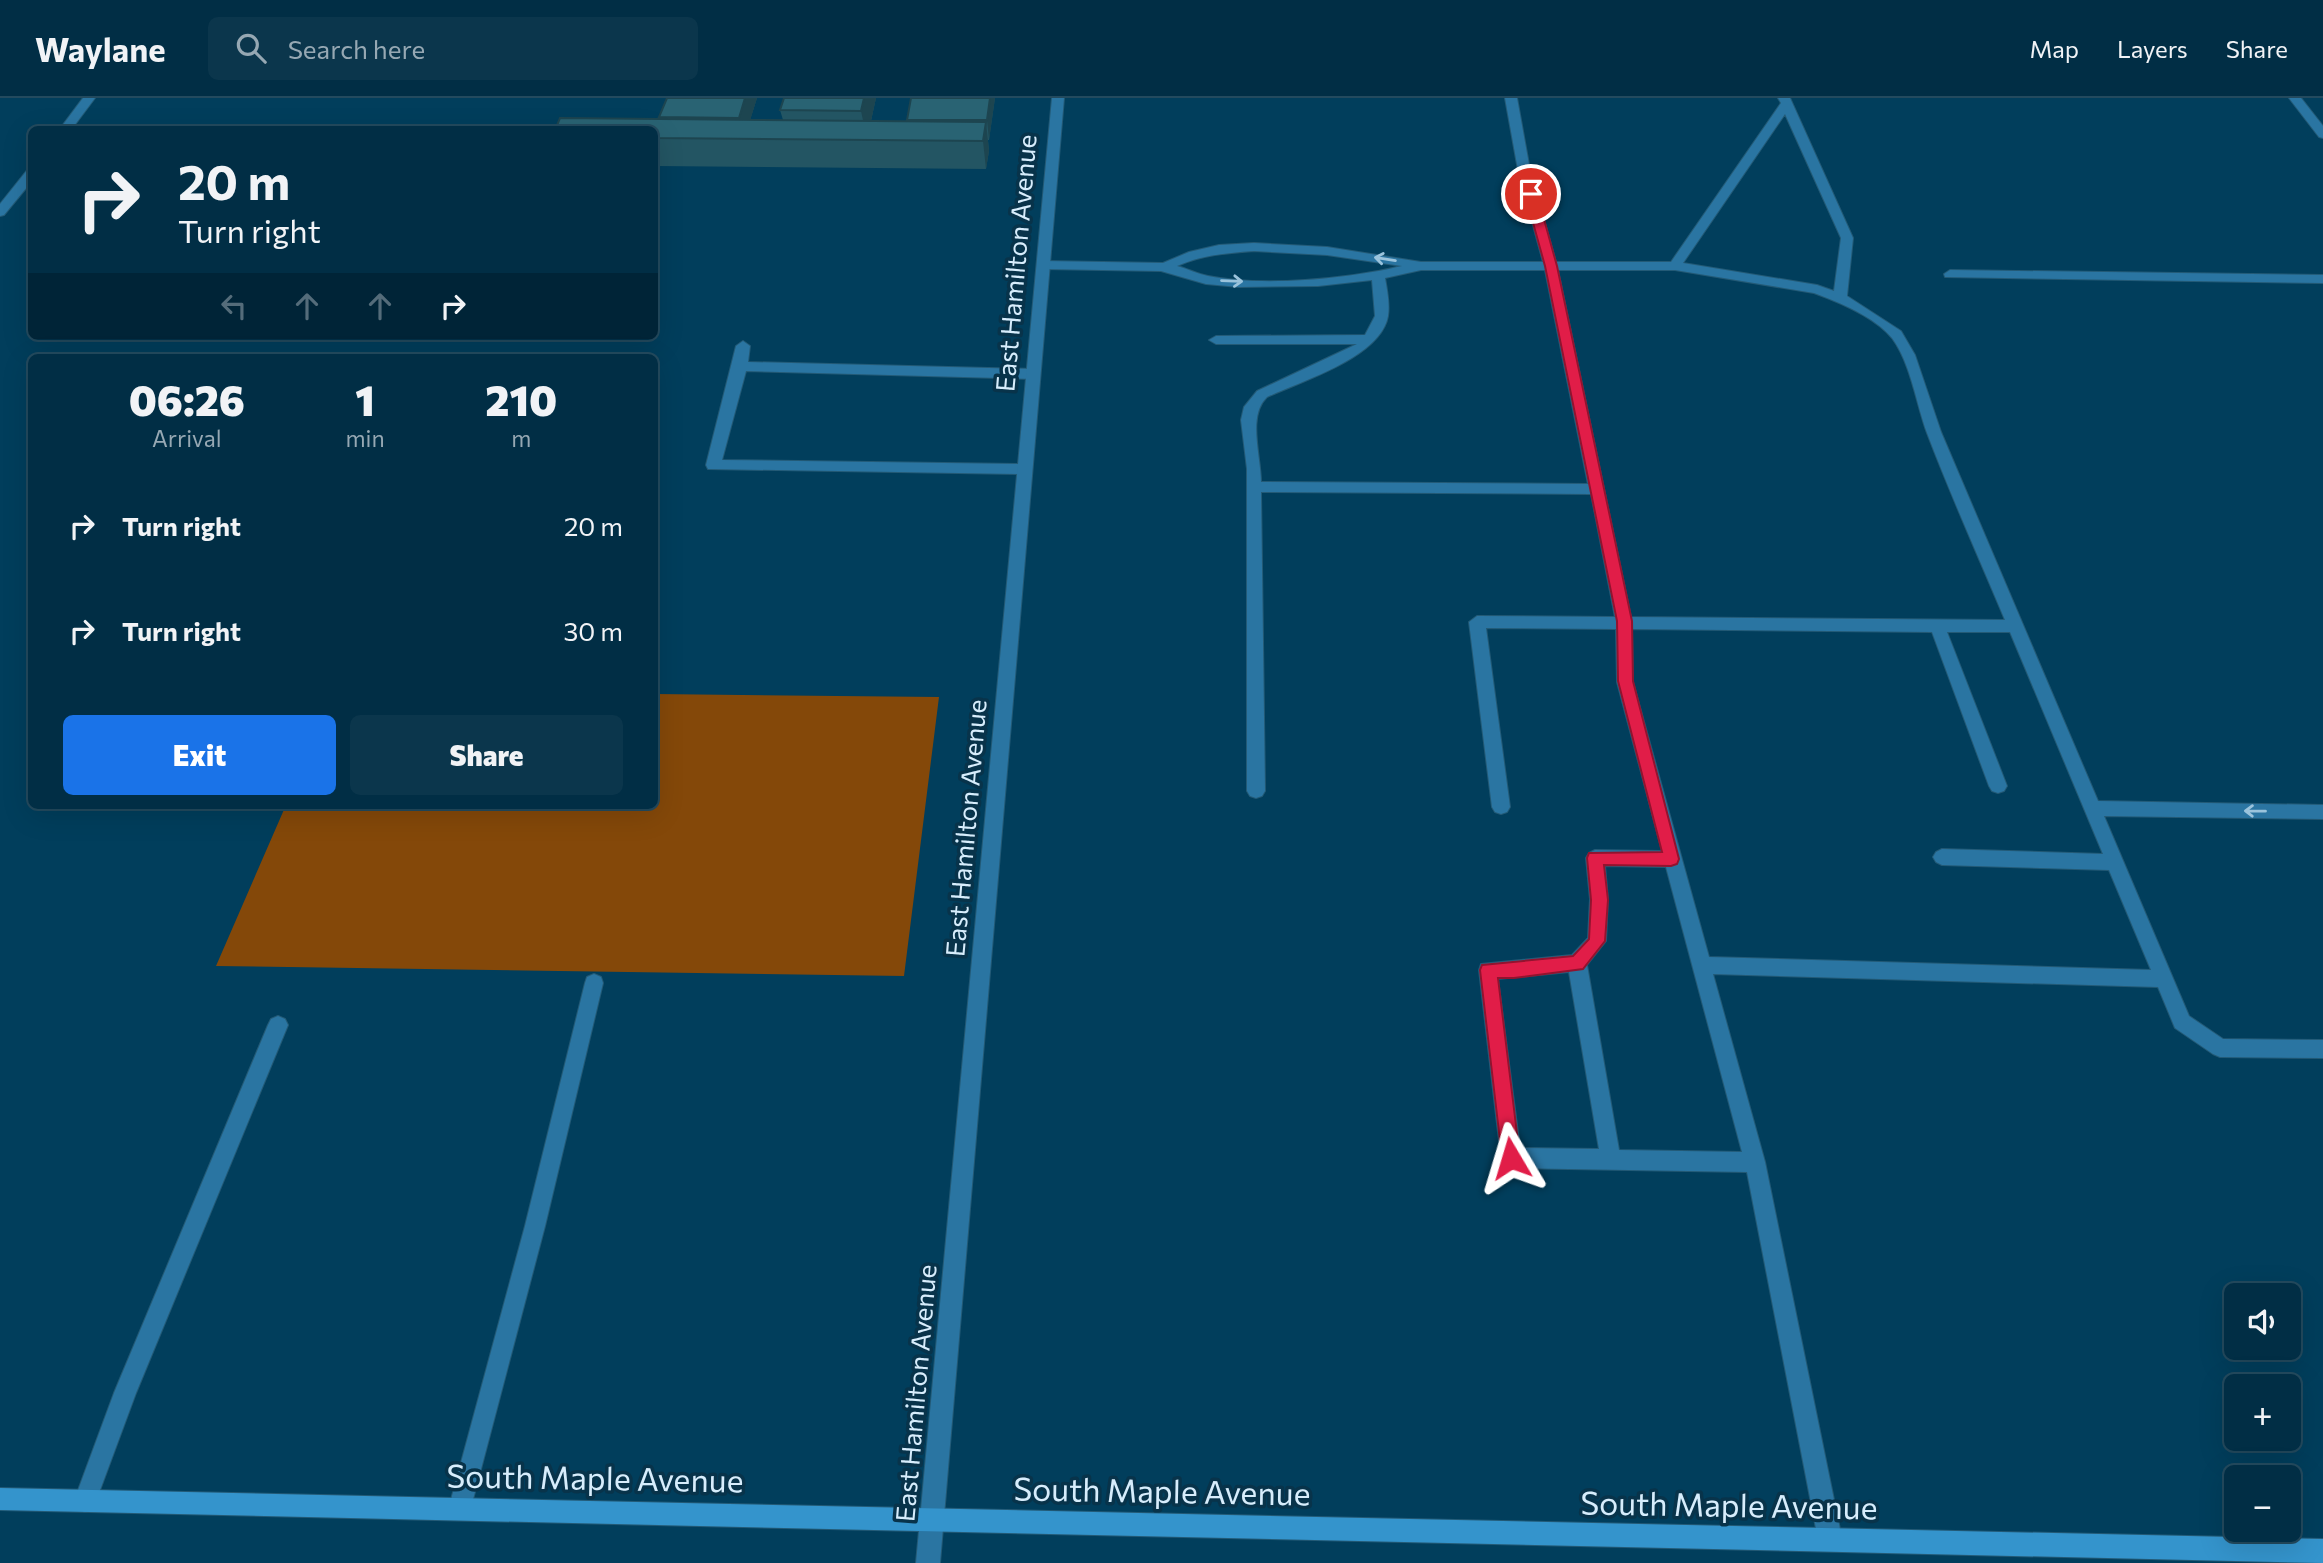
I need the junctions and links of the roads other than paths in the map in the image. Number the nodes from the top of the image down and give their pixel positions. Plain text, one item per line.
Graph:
1 (89, 98) edge
2 (1058, 98) edge
3 (1511, 98) edge
4 (2295, 98) edge
5 (1785, 101) edge
6 (68, 126) edge
7 (2323, 134) edge
8 (28, 177) edge
9 (0, 212) edge
10 (1043, 265) junction
11 (1421, 265) junction
12 (1551, 266) junction
13 (1165, 267) junction
14 (1675, 267) junction
15 (1950, 274) dead end
16 (1378, 276) junction
17 (2323, 279) edge
18 (1840, 298) junction
19 (1370, 339) junction
20 (1216, 340) dead end
21 (743, 346) dead end
22 (740, 366) junction
23 (1033, 374) junction
24 (1025, 469) junction
25 (1254, 487) junction
26 (1597, 489) junction
27 (1624, 621) junction
28 (1937, 625) junction
29 (2016, 626) junction
30 (1998, 786) dead end
31 (1256, 792) dead end
32 (1501, 807) dead end
33 (2092, 808) junction
34 (2323, 811) edge
35 (1942, 857) dead end
36 (1671, 859) junction
37 (2114, 862) junction
38 (1577, 964) junction
39 (1701, 965) junction
40 (2163, 979) junction
41 (594, 983) dead end
42 (278, 1025) dead end
43 (2323, 1049) edge
44 (1611, 1160) junction
45 (1755, 1162) junction
46 (0, 1499) edge
47 (85, 1501) junction
48 (460, 1507) junction
49 (932, 1518) junction
50 (1830, 1539) junction
51 (2323, 1551) edge
52 (928, 1563) edge

1 - 6 street
2 - 10 street, East Hamilton Avenue
3 - 12 street
4 - 7 street
5 - 14 street
5 - 18 street
8 - 9 street
10 - 13 street
10 - 23 street, East Hamilton Avenue
11 - 12 street
11 -> 13 street
11 - 16 street
12 - 14 street
12 - 26 street
13 -> 16 street
14 - 18 street
15 - 17 street
16 - 19 street
18 - 29 street
19 - 20 street
19 - 25 street
21 - 22 street
22 - 23 street
22 - 24 street
23 - 24 street, East Hamilton Avenue
24 - 49 street, East Hamilton Avenue
25 - 26 street
25 - 31 street
26 - 27 street
27 - 28 street
27 - 32 street
27 - 36 street
28 - 29 street
28 - 30 street
29 - 33 street
34 -> 33 street
33 - 37 street
35 - 37 street
36 - 38 street
36 - 39 street
37 - 40 street
38 - 44 street
38 - 44 street
39 - 40 street
39 - 45 street
40 - 43 street
41 - 48 street
42 - 47 street
44 - 45 street
45 - 50 street
46 - 47 main road, South Maple Avenue
47 - 48 main road, South Maple Avenue
48 - 49 main road, South Maple Avenue
49 - 50 main road, South Maple Avenue
49 - 52 street, East Hamilton Avenue
50 - 51 main road, South Maple Avenue

